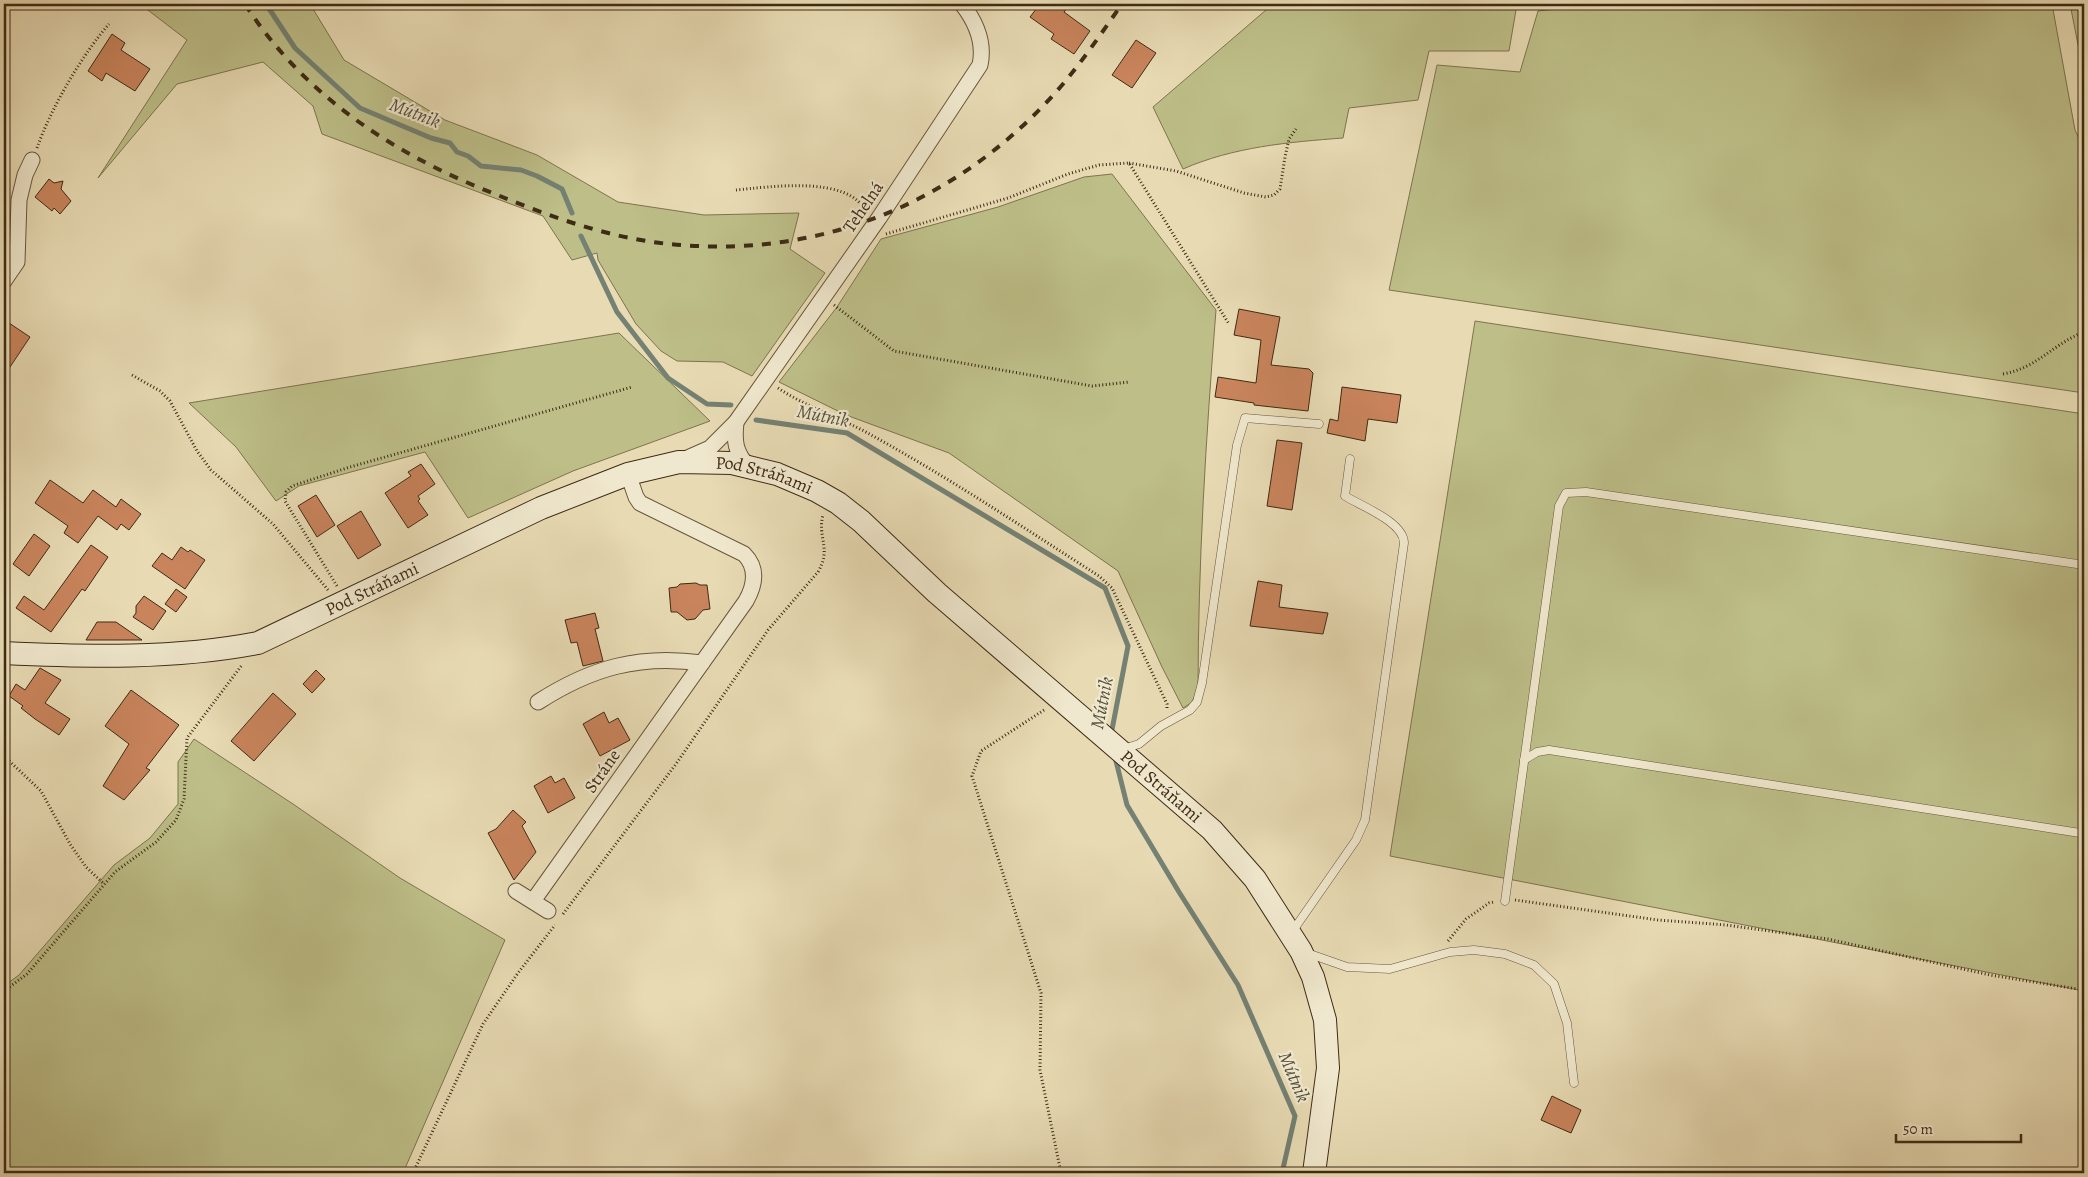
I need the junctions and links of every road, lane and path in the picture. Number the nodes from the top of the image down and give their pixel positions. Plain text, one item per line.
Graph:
1 (962, 4) edge
2 (109, 24) dead end
3 (1296, 129) dead end
4 (32, 160) joint
5 (1129, 163) junction
6 (736, 190) dead end
7 (870, 231) junction
8 (4, 281) edge
9 (824, 297) junction
10 (1229, 324) dead end
11 (2084, 332) edge
12 (2003, 374) dead end
13 (132, 375) dead end
14 (767, 377) junction
15 (1130, 382) dead end
16 (632, 387) dead end
17 (736, 422) junction
18 (1318, 424) dead end
19 (1350, 459) dead end
20 (679, 462) junction
21 (748, 466) junction
22 (628, 474) junction
23 (831, 499) junction
24 (2084, 565) edge
25 (340, 604) junction
26 (258, 643) junction
27 (4, 653) edge
28 (702, 662) junction
29 (538, 702) dead end
30 (1065, 703) junction
31 (1161, 726) junction
32 (1117, 746) junction
33 (4, 756) edge
34 (1524, 760) junction
35 (2084, 830) edge
36 (104, 884) junction
37 (516, 891) dead end
38 (533, 901) junction
39 (1505, 901) junction
40 (548, 911) dead end
41 (1296, 942) junction
42 (1435, 956) junction
43 (2084, 990) edge
44 (4, 991) edge
45 (1574, 1083) dead end
46 (414, 1173) edge
47 (1061, 1173) edge
48 (1314, 1173) edge

1 - 7 street, Tehelná
2 - 4 path
3 - 5 path
4 - 8 street
5 - 7 path
5 - 10 path
6 - 7 path
7 - 9 street, Tehelná
9 - 14 street, Tehelná
9 - 15 path
11 - 12 path
13 - 25 path
14 - 17 street, Tehelná
14 - 31 path
16 - 25 path
17 - 20 street, Tehelná
17 - 21 street
18 - 31 lane
19 - 41 lane
20 - 21 street, Pod Stráňami
20 - 22 street, Pod Stráňami
21 - 23 street, Pod Stráňami
22 - 25 street, Pod Stráňami
22 - 28 street, Stráne
23 - 30 street, Pod Stráňami
23 - 46 path
24 - 34 lane
25 - 26 street, Pod Stráňami
26 - 27 street, Pod Stráňami
26 - 36 path
28 - 29 street
28 - 38 street, Stráne
30 - 32 street, Pod Stráňami
30 - 47 path
31 - 32 lane
32 - 41 street, Pod Stráňami
33 - 36 path
34 - 35 lane
34 - 39 lane
36 - 44 path
37 - 38 street
38 - 40 street
39 - 42 path
39 - 43 path
41 - 42 lane
41 - 48 street, Pod Stráňami
42 - 45 lane

